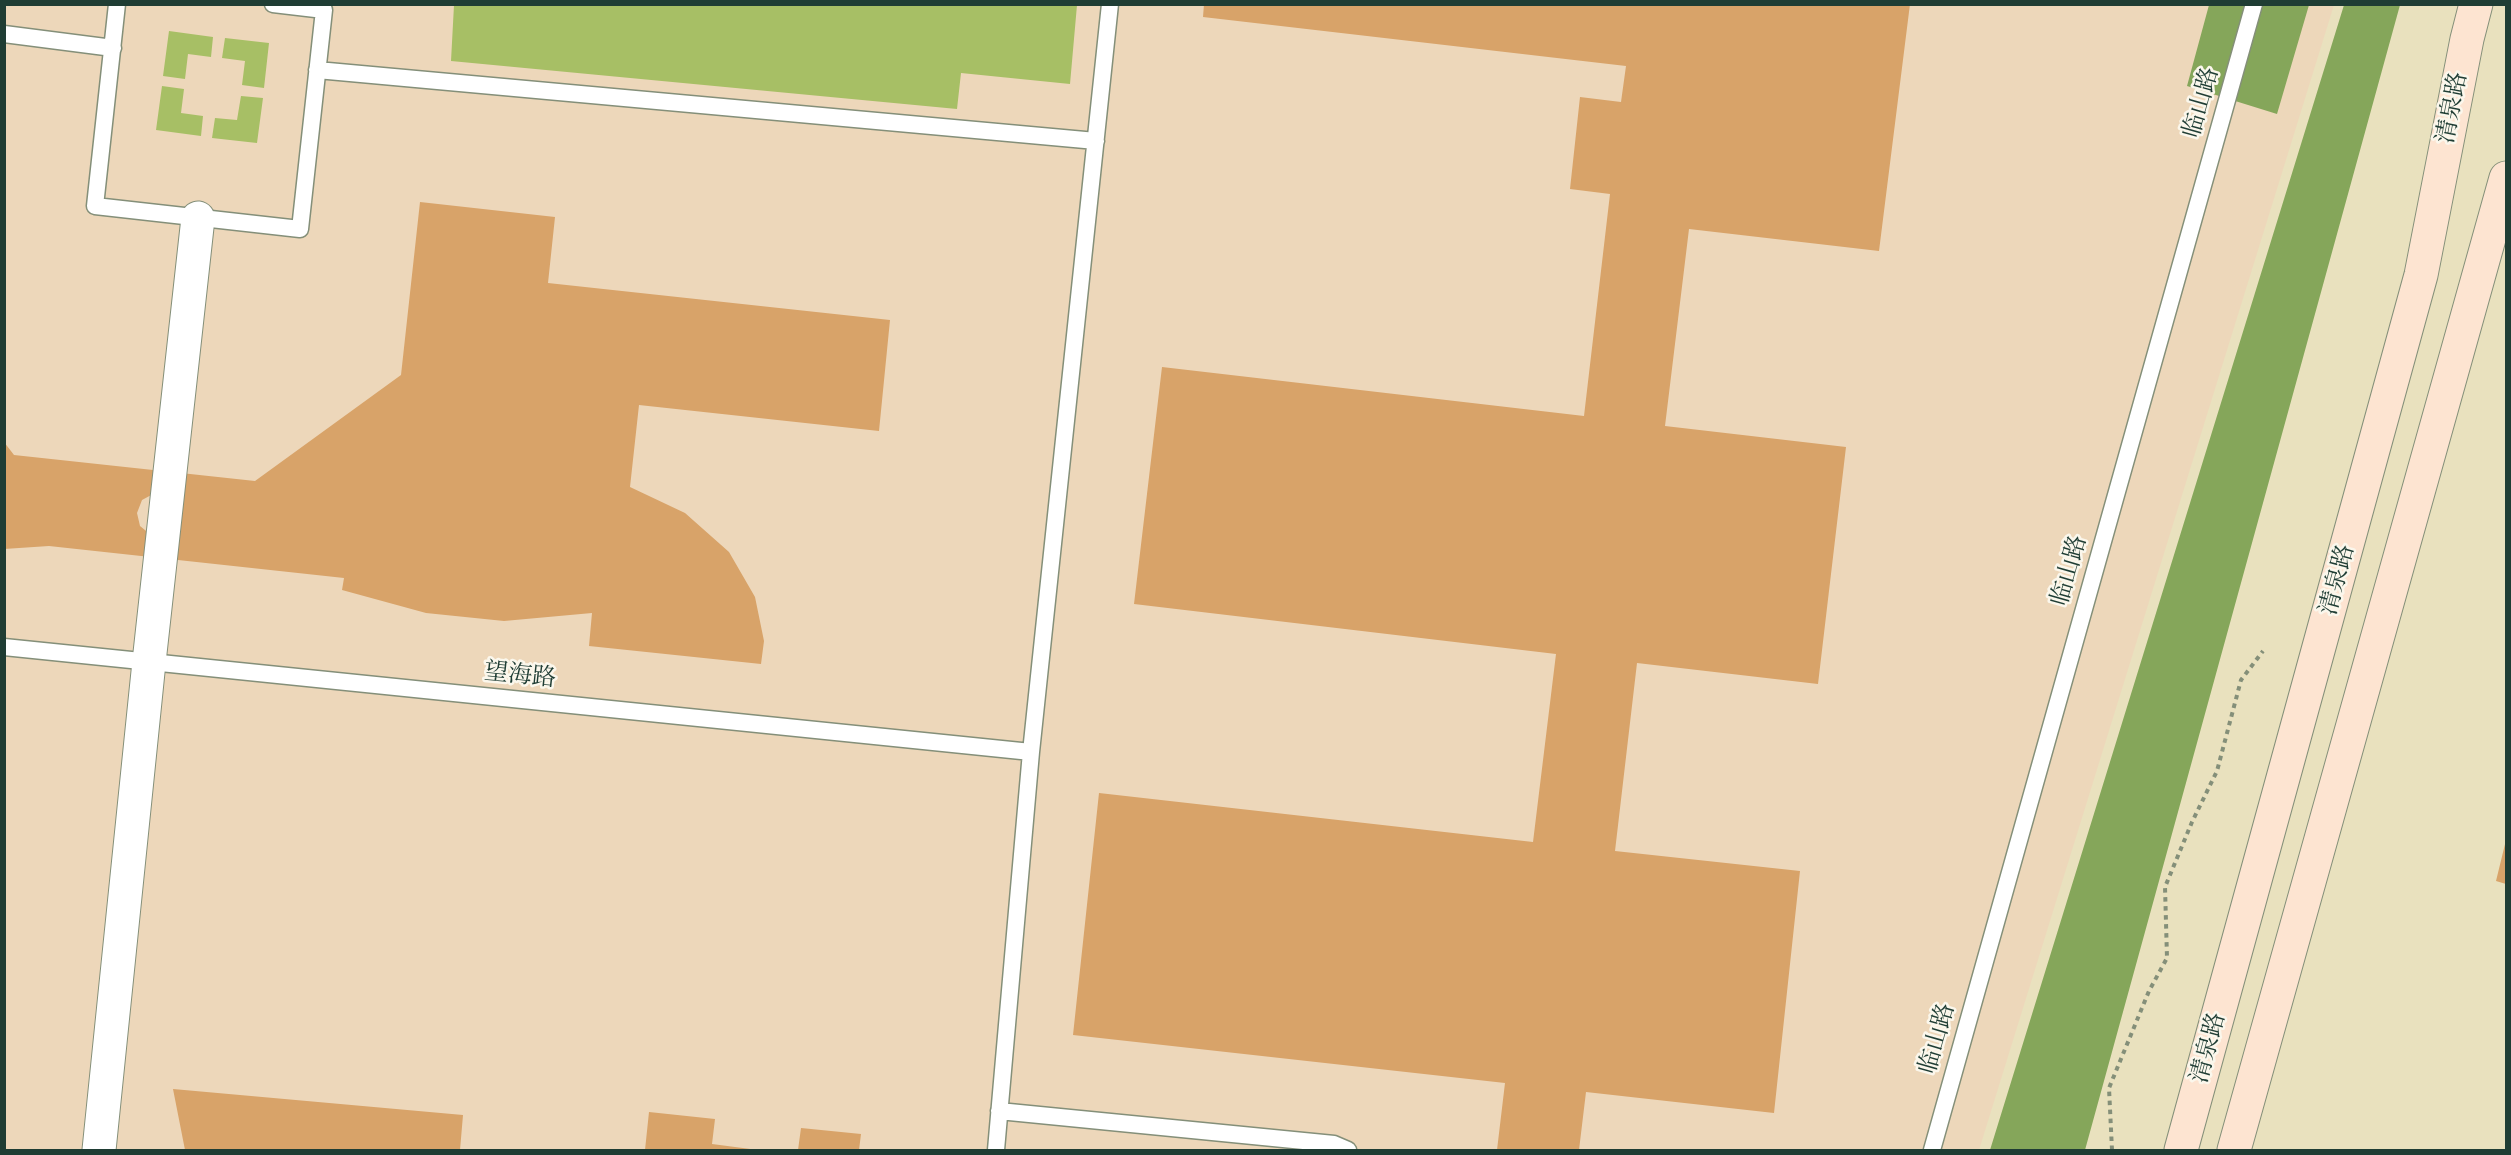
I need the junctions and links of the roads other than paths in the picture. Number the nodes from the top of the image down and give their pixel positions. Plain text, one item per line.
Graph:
1 (117, 4) edge
2 (273, 4) edge
3 (1110, 4) edge
4 (2254, 4) edge
5 (2476, 4) edge
6 (4, 34) edge
7 (113, 48) junction
8 (317, 70) junction
9 (1096, 141) junction
10 (2506, 178) edge
11 (198, 218) junction
12 (4, 647) edge
13 (149, 662) junction
14 (1031, 752) junction
15 (999, 1111) junction
16 (99, 1150) edge
17 (996, 1150) edge
18 (1348, 1150) edge
19 (1932, 1150) edge
20 (2181, 1150) edge
21 (2234, 1150) edge

1 - 7 lane
2 - 8 lane
3 - 9 lane
4 - 19 lane, 临山路
5 - 20 main road, 清泉路
6 - 7 lane
7 - 11 lane
8 - 9 lane
8 - 11 lane
9 - 14 lane
10 - 21 main road
11 - 13 street
12 - 13 lane, 望海路
13 - 14 lane, 望海路
13 - 16 street
14 - 15 lane
15 - 17 lane
15 - 18 lane

